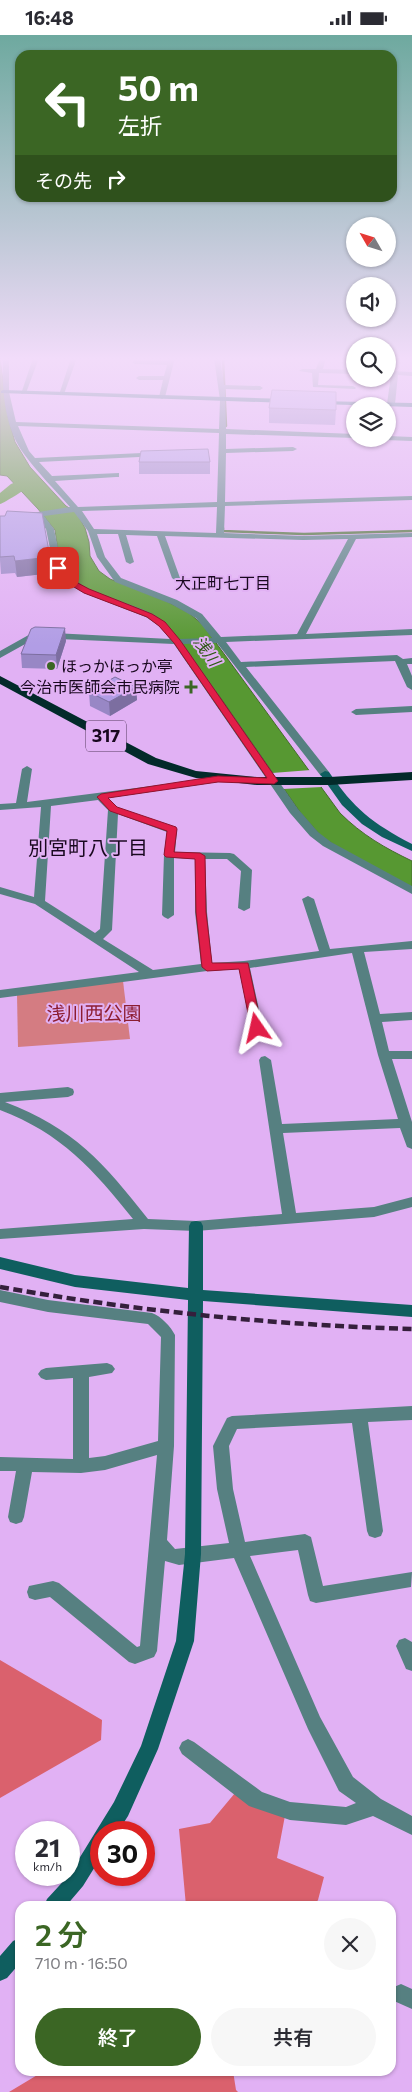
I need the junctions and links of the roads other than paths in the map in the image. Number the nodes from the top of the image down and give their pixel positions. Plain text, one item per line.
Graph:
1 (221, 453) edge
2 (27, 454) edge
3 (139, 455) edge
4 (32, 460) junction
5 (116, 475) dead end
6 (48, 479) junction
7 (412, 498) edge
8 (219, 504) junction
9 (73, 509) junction
10 (40, 513) junction
11 (0, 519) edge
12 (92, 531) junction
13 (121, 532) junction
14 (160, 533) junction
15 (220, 534) junction
16 (412, 535) edge
17 (353, 537) junction
18 (130, 562) dead end
19 (176, 578) dead end
20 (412, 632) edge
21 (300, 636) junction
22 (216, 640) junction
23 (179, 642) junction
24 (0, 655) edge
25 (412, 661) edge
26 (402, 662) junction
27 (239, 665) junction
28 (0, 679) edge
29 (412, 687) edge
30 (412, 709) edge
31 (356, 711) dead end
32 (27, 769) dead end
33 (412, 769) edge
34 (412, 777) edge
35 (324, 778) junction
36 (218, 779) junction
37 (276, 781) junction
38 (101, 797) junction
39 (46, 804) junction
40 (21, 805) junction
41 (0, 807) edge
42 (113, 809) junction
43 (412, 848) edge
44 (169, 855) junction
45 (200, 856) junction
46 (0, 890) edge
47 (412, 891) edge
48 (308, 899) dead end
49 (39, 902) junction
50 (244, 908) dead end
51 (168, 915) dead end
52 (96, 939) junction
53 (412, 945) edge
54 (357, 949) junction
55 (326, 953) junction
56 (244, 965) junction
57 (207, 967) junction
58 (150, 974) junction
59 (0, 994) edge
60 (412, 1016) edge
61 (375, 1018) junction
62 (257, 1028) dead end
63 (384, 1055) junction
64 (412, 1055) edge
65 (264, 1060) dead end
66 (68, 1092) dead end
67 (0, 1098) edge
68 (0, 1105) edge
69 (407, 1107) edge
70 (406, 1123) junction
71 (276, 1129) junction
72 (412, 1144) edge
73 (412, 1202) edge
74 (290, 1218) junction
75 (144, 1224) junction
76 (196, 1226) junction
77 (0, 1234) edge
78 (0, 1263) edge
79 (197, 1295) junction
80 (0, 1296) edge
81 (412, 1311) edge
82 (107, 1369) dead end
83 (81, 1371) junction
84 (46, 1374) dead end
85 (412, 1413) edge
86 (359, 1416) junction
87 (166, 1446) junction
88 (0, 1464) edge
89 (25, 1464) junction
90 (81, 1466) junction
91 (16, 1517) dead end
92 (375, 1531) dead end
93 (158, 1542) junction
94 (239, 1549) junction
95 (192, 1555) junction
96 (411, 1579) dead end
97 (36, 1592) dead end
98 (405, 1646) dead end
99 (412, 1663) edge
100 (188, 1748) dead end
101 (374, 1806) junction
102 (114, 1821) edge
103 (412, 1826) edge
104 (90, 1857) edge
105 (58, 1901) edge
106 (15, 1954) edge
107 (0, 1971) edge

1 - 8 street
2 - 4 street
3 - 4 street
4 - 6 street
5 - 6 street
6 - 9 street
7 - 8 street
8 - 9 street
8 - 15 street
9 - 10 street
9 - 12 street
10 - 11 street
10 - 23 street
12 - 13 street
12 - 22 street
13 - 14 street
13 - 18 street
14 - 15 street
14 - 19 street
15 - 17 street
16 - 17 street
17 - 21 street
20 - 21 street
21 - 22 street
22 - 23 street
22 - 27 street
23 - 24 street
23 - 37 street
25 - 26 street
26 - 27 street
26 - 29 street
27 - 35 street
28 - 36 highway, 317
30 - 31 street
32 - 40 street
33 - 35 highway, 317
34 - 35 highway, 317
35 - 37 highway, 317
35 - 43 street
36 - 37 highway, 317
36 - 38 street
37 - 47 street
38 - 39 street
38 - 42 street
39 - 40 street
39 - 49 street
40 - 41 street
42 - 44 street
42 - 52 street
44 - 45 street
44 - 51 street
45 - 50 street
45 - 57 street
46 - 49 street
48 - 55 street
49 - 52 street
52 - 58 street
53 - 54 street
54 - 55 street
54 - 61 street
55 - 56 street
56 - 57 street
56 - 62 street
57 - 58 street
58 - 59 street
60 - 61 street
61 - 63 street
63 - 64 street
63 - 69 street
65 - 71 street
66 - 67 street
68 - 75 street
69 - 70 street
70 - 71 street
70 - 72 street
71 - 74 street
73 - 74 street
74 - 76 street
75 - 76 street
75 - 77 street
76 - 79 street
78 - 79 street
79 - 81 street
79 - 95 street
80 - 87 street
82 - 83 street
83 - 84 street
83 - 90 street
85 - 86 street
86 - 92 street
86 - 94 street
87 - 90 street
87 - 93 street
88 - 89 street
89 - 90 street
89 - 91 street
93 - 95 street
93 - 97 street
94 - 95 street
94 - 96 street
94 - 101 street
95 - 102 street
98 - 99 street
100 - 101 street
101 - 103 street
104 - 105 street
106 - 107 street

